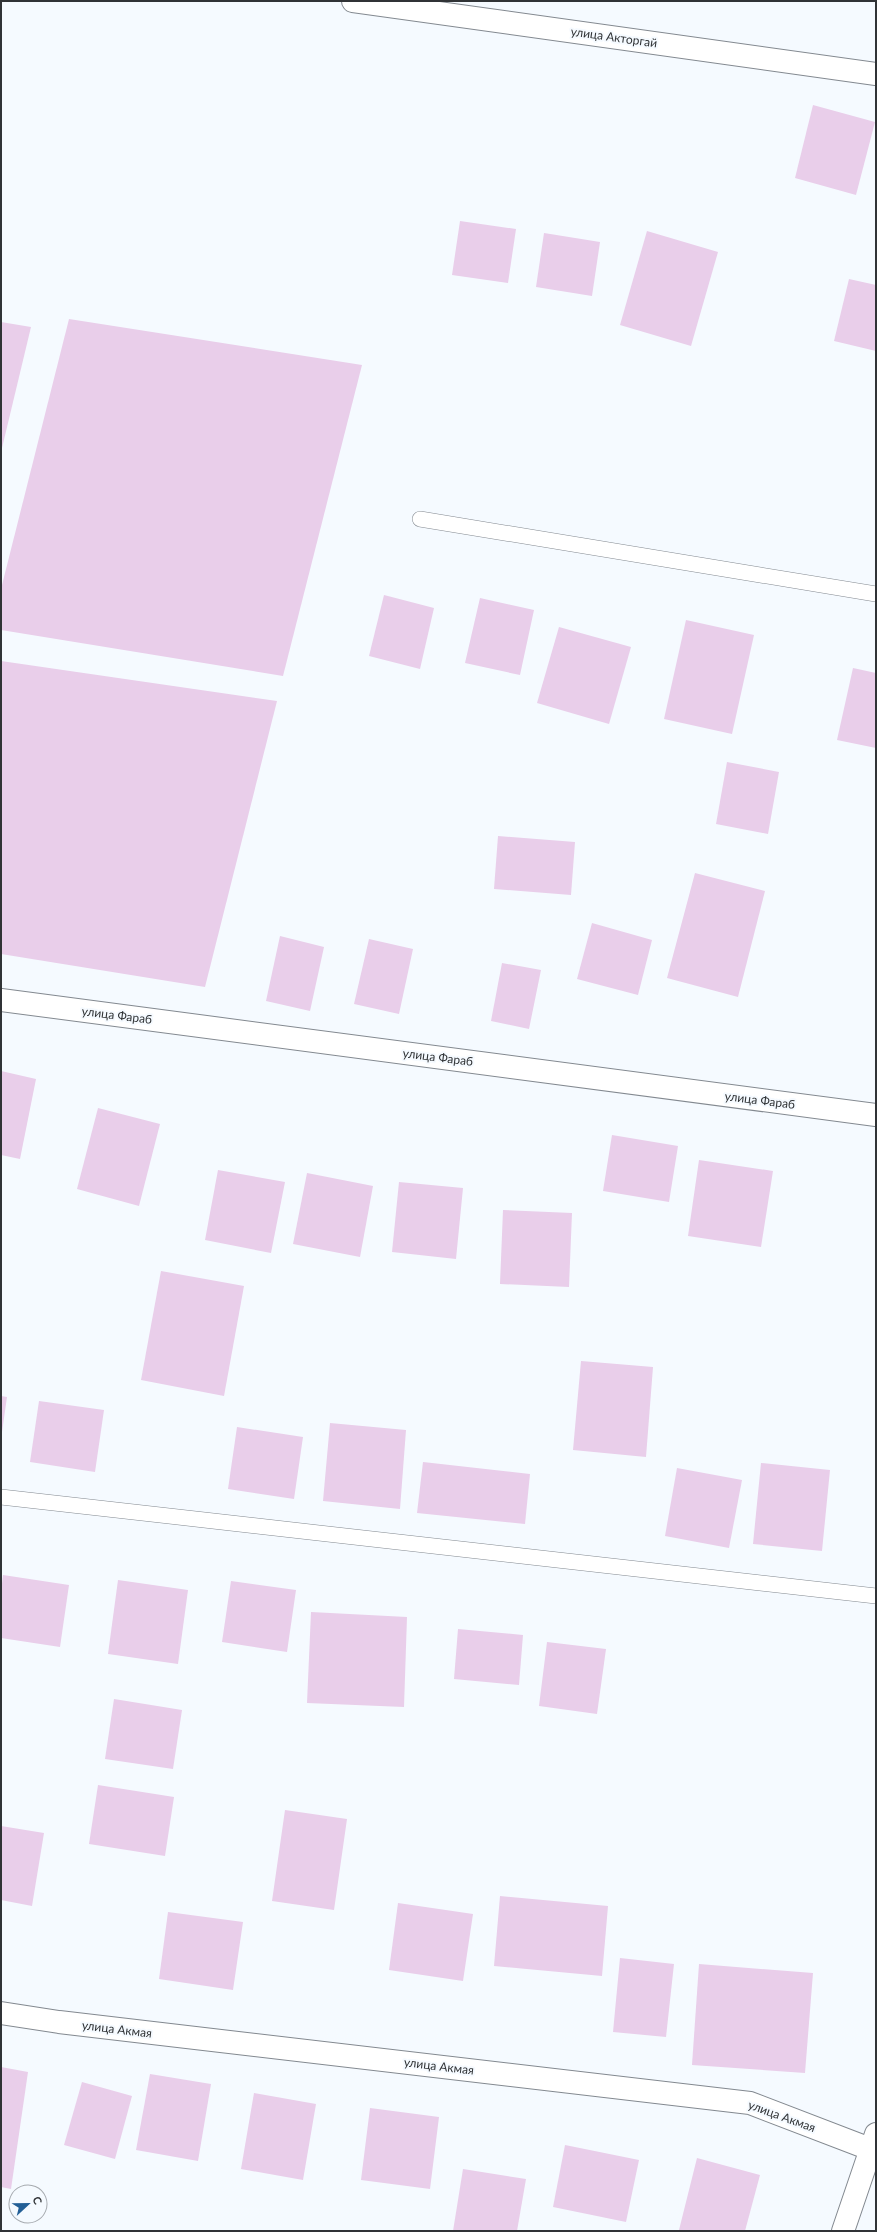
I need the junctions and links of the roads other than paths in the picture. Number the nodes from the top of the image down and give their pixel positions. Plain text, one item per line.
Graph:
1 (353, 1) edge
2 (876, 74) edge
3 (420, 519) dead end
4 (876, 594) edge
5 (1, 1000) edge
6 (876, 1115) edge
7 (1, 1497) edge
8 (876, 1596) edge
9 (1, 2013) edge
10 (873, 2141) edge
11 (843, 2231) edge

1 - 2 street, улица Акторгай
3 - 4 lane
5 - 6 street, улица Фараб
7 - 8 lane
9 - 10 street, улица Акмая
10 - 11 street

